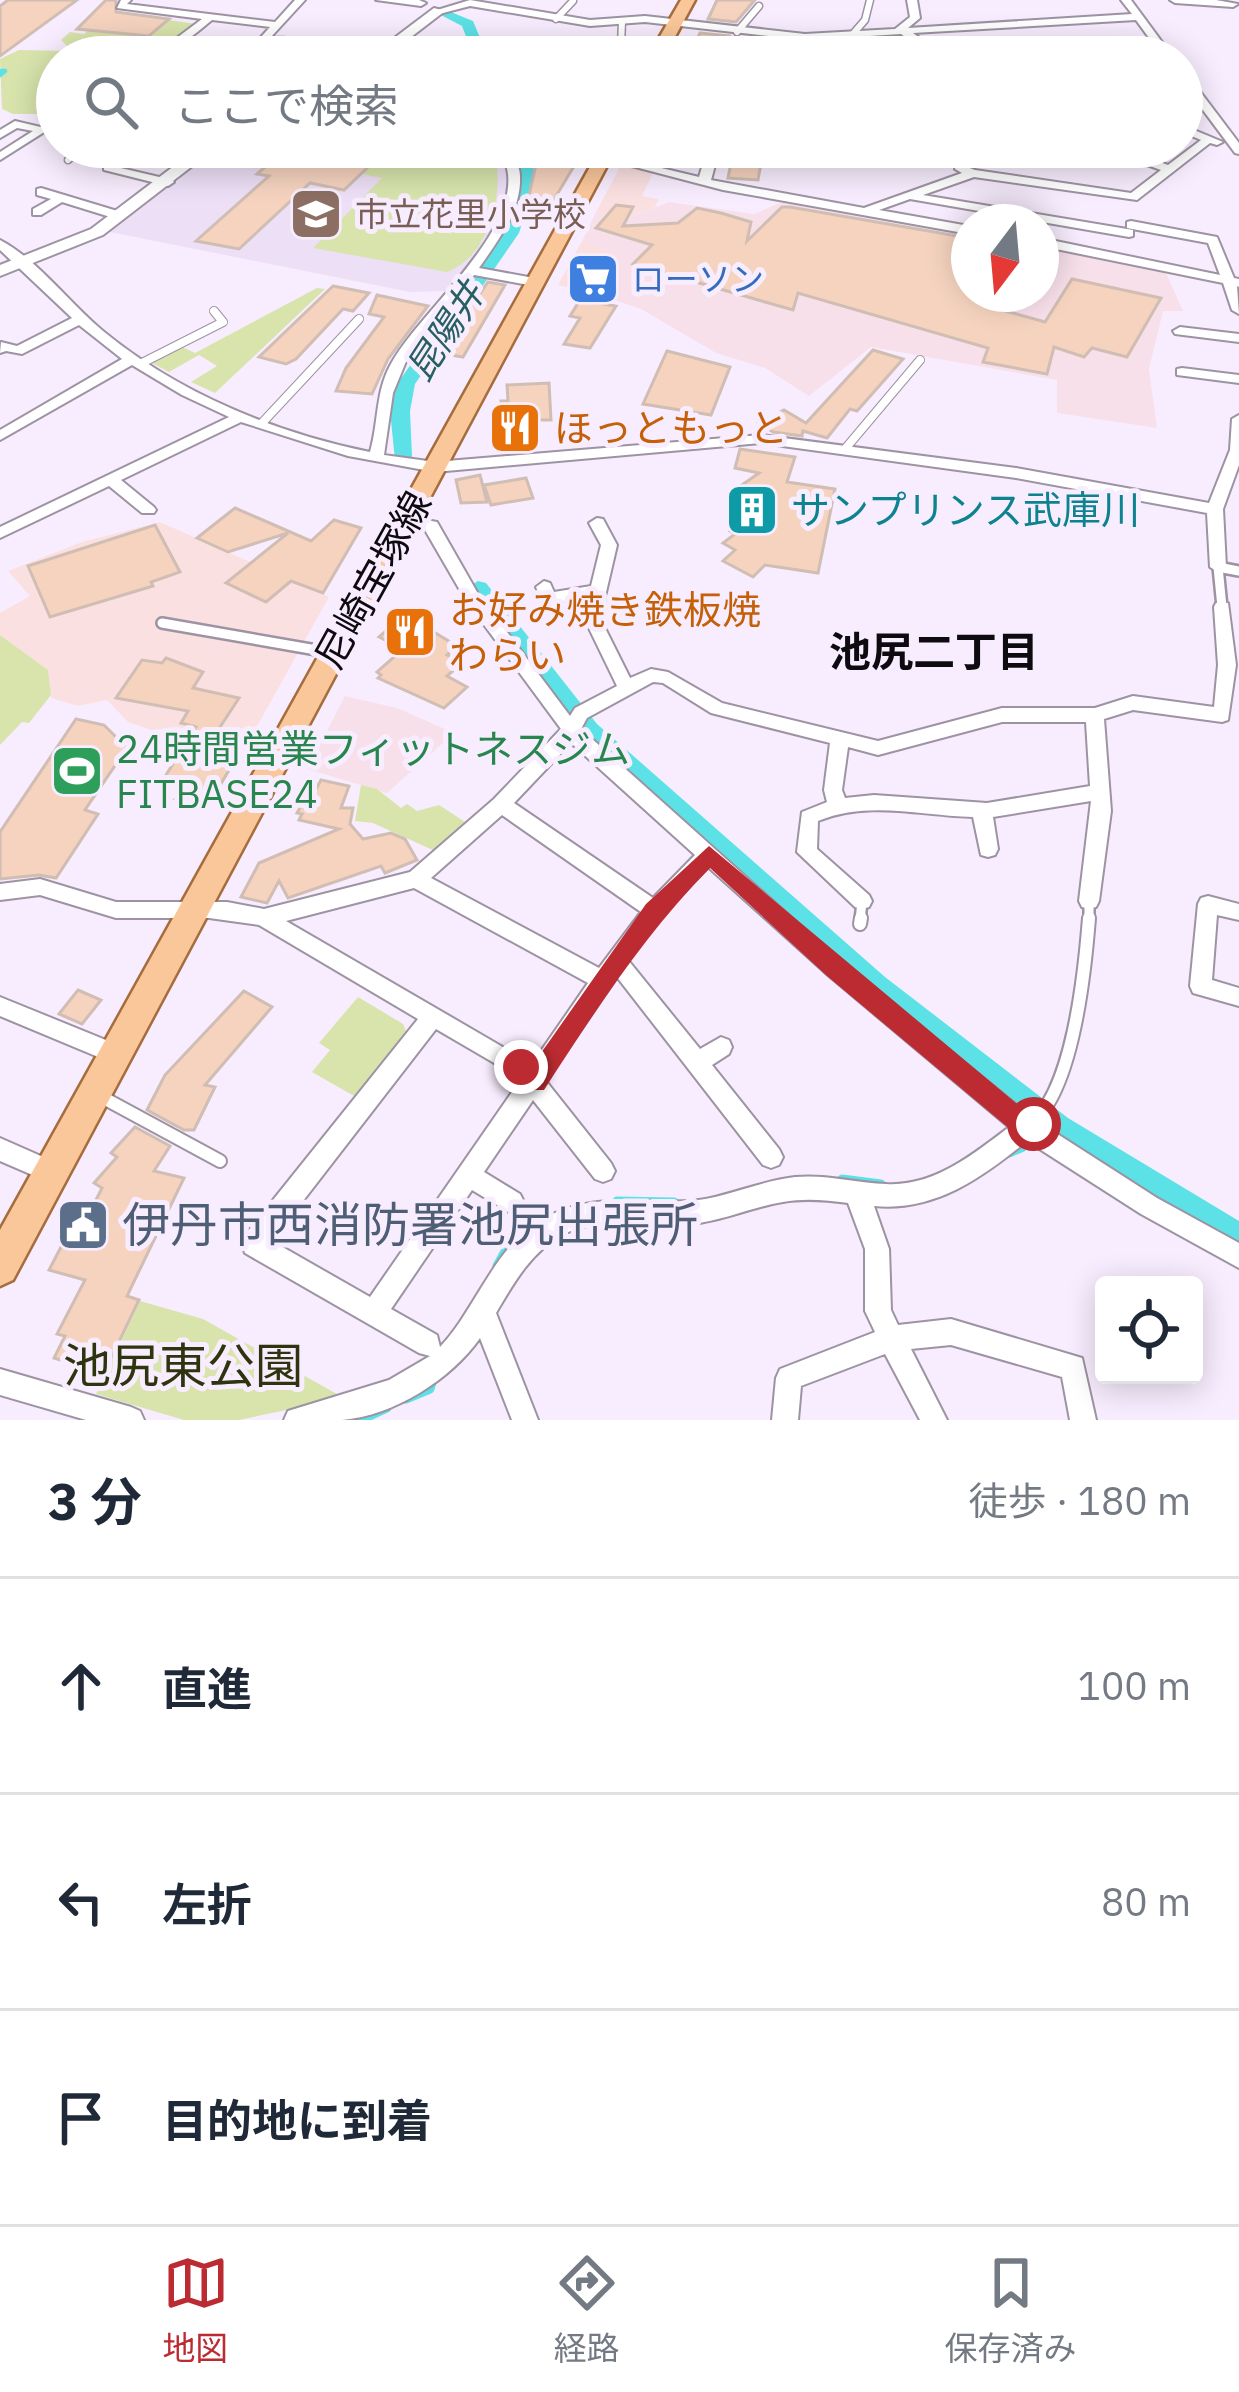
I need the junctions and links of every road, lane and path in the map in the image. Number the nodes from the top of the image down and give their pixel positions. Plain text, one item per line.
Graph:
1 (126, 0) edge
2 (300, 0) edge
3 (380, 0) edge
4 (541, 0) edge
5 (628, 0) edge
6 (688, 0) edge
7 (870, 0) edge
8 (912, 0) edge
9 (1126, 0) edge
10 (1178, 0) edge
11 (573, 1) edge
12 (415, 2) edge
13 (1226, 2) edge
14 (439, 10) junction
15 (766, 13) dead end
16 (520, 14) junction
17 (211, 16) junction
18 (1136, 17) junction
19 (556, 19) junction
20 (618, 21) junction
21 (676, 23) junction
22 (279, 25) junction
23 (737, 32) junction
24 (909, 33) junction
25 (762, 35) joint
26 (852, 35) junction
27 (186, 36) edge
28 (269, 36) edge
29 (403, 36) edge
30 (621, 36) edge
31 (668, 36) edge
32 (828, 36) joint
33 (913, 36) edge
34 (1151, 36) edge
35 (1203, 103) edge
36 (36, 134) edge
37 (1203, 137) edge
38 (1209, 140) junction
39 (1203, 144) edge
40 (1238, 149) edge
41 (0, 157) edge
42 (108, 168) dead end
43 (184, 168) edge
44 (515, 168) edge
45 (597, 168) edge
46 (657, 168) edge
47 (709, 168) edge
48 (961, 168) edge
49 (1167, 168) edge
50 (1170, 169) joint
51 (973, 173) junction
52 (168, 182) junction
53 (701, 182) junction
54 (41, 192) dead end
55 (910, 196) junction
56 (1133, 196) junction
57 (60, 198) junction
58 (868, 210) junction
59 (37, 212) dead end
60 (120, 216) junction
61 (951, 226) edge
62 (1130, 229) junction
63 (0, 244) edge
64 (1059, 245) edge
65 (1123, 256) junction
66 (20, 260) junction
67 (0, 271) edge
68 (470, 271) junction
69 (534, 282) junction
70 (1234, 282) edge
71 (1239, 310) edge
72 (214, 311) dead end
73 (82, 317) junction
74 (359, 319) dead end
75 (1180, 331) dead end
76 (1239, 338) edge
77 (2, 345) edge
78 (920, 360) dead end
79 (136, 362) junction
80 (1182, 372) dead end
81 (1239, 379) edge
82 (242, 416) junction
83 (1239, 418) edge
84 (262, 424) junction
85 (0, 436) edge
86 (845, 449) junction
87 (376, 457) junction
88 (435, 466) junction
89 (1234, 476) edge
90 (111, 480) junction
91 (1215, 509) junction
92 (148, 510) dead end
93 (406, 521) junction
94 (597, 523) dead end
95 (0, 533) edge
96 (1218, 567) junction
97 (1239, 571) edge
98 (544, 586) dead end
99 (598, 591) junction
100 (1222, 608) joint
101 (162, 623) dead end
102 (334, 653) junction
103 (1233, 666) edge
104 (625, 686) junction
105 (1095, 715) junction
106 (1222, 715) junction
107 (572, 730) junction
108 (1239, 730) edge
109 (839, 742) junction
110 (1100, 792) junction
111 (500, 804) junction
112 (837, 805) junction
113 (982, 810) junction
114 (988, 849) dead end
115 (709, 854) junction
116 (416, 879) junction
117 (0, 892) edge
118 (862, 901) joint
119 (1089, 901) joint
120 (195, 909) junction
121 (654, 910) junction
122 (1239, 913) edge
123 (264, 918) junction
124 (860, 925) dead end
125 (609, 970) junction
126 (1239, 997) edge
127 (0, 1006) edge
128 (432, 1018) junction
129 (721, 1048) dead end
130 (115, 1054) junction
131 (699, 1062) junction
132 (536, 1082) junction
133 (94, 1092) junction
134 (1026, 1127) junction
135 (0, 1149) edge
136 (771, 1156) dead end
137 (220, 1161) dead end
138 (603, 1171) dead end
139 (51, 1172) junction
140 (470, 1176) junction
141 (856, 1191) junction
142 (512, 1202) dead end
143 (1239, 1256) edge
144 (0, 1267) edge
145 (375, 1311) junction
146 (484, 1315) junction
147 (891, 1340) junction
148 (428, 1344) dead end
149 (0, 1382) edge
150 (374, 1409) edge
151 (131, 1420) edge
152 (297, 1420) edge
153 (525, 1420) edge
154 (785, 1420) edge
155 (934, 1420) edge
156 (1083, 1420) edge

1 - 17 street
2 - 22 street
3 - 12 street
4 - 16 street
5 - 20 street
6 - 21 main road
7 - 26 lane
8 - 24 street
9 - 18 street
10 - 13 street
11 - 19 lane
12 - 14 main road
14 - 16 street
14 - 29 main road
15 - 23 lane
16 - 19 street
17 - 22 street
17 - 27 street
18 - 24 street
18 - 34 street
19 - 20 street
20 - 21 street
20 - 30 lane
21 - 23 street
21 - 31 main road
22 - 28 street
23 - 25 street
24 - 26 street
24 - 33 street
25 - 32 street
26 - 32 street
35 - 40 street
36 - 41 street
37 - 38 street
38 - 39 street
38 - 40 street
42 - 52 street
43 - 52 main road
44 - 68 street
45 - 69 main road, 尼崎宝塚線
46 - 53 street
47 - 53 street
48 - 51 street
49 - 50 street
50 - 56 street
51 - 55 street
51 - 56 street
52 - 60 main road
53 - 58 street
54 - 57 street
55 - 58 street
55 - 62 street
56 - 62 street
57 - 59 street
57 - 60 street
58 - 61 street
60 - 66 main road
62 - 65 street
62 - 70 street
63 - 66 street
64 - 65 street
65 - 70 street
66 - 67 main road
66 - 73 street
68 - 69 street
68 - 87 street
69 - 88 main road, 尼崎宝塚線
70 - 71 street
72 - 79 lane
73 - 77 street
73 - 79 street
74 - 84 lane
75 - 76 street
78 - 86 lane
79 - 82 street
79 - 85 street
80 - 81 street
82 - 84 street
82 - 90 street
83 - 89 street
84 - 87 street
86 - 88 street
86 - 91 street
87 - 88 street
88 - 93 main road, 尼崎宝塚線
89 - 91 street
90 - 92 street
90 - 95 street
91 - 96 street
93 - 102 main road, 尼崎宝塚線
93 - 107 street
94 - 99 street
96 - 97 lane
96 - 100 lane
98 - 99 street
99 - 104 street
100 - 103 street
101 - 102 lane
102 - 120 main road, 尼崎宝塚線
103 - 106 street
104 - 107 street
104 - 109 street
105 - 106 street
105 - 109 street
105 - 110 street
106 - 108 street
107 - 111 street
107 - 115 street
109 - 112 street
110 - 113 street
110 - 119 street
111 - 116 street
111 - 121 street
112 - 113 street
112 - 118 street
113 - 114 street
115 - 121 street
115 - 134 street
116 - 123 street
116 - 125 street
117 - 120 street
118 - 124 lane
119 - 134 lane
120 - 123 street
120 - 130 main road, 尼崎宝塚線
121 - 125 street
122 - 126 street
123 - 128 street
125 - 131 street
125 - 132 street
127 - 130 street
128 - 132 street
128 - 145 street
129 - 131 street
130 - 133 main road, 尼崎宝塚線
131 - 136 street
132 - 138 street
132 - 140 street
133 - 137 lane
133 - 139 main road, 尼崎宝塚線
134 - 141 street
134 - 143 street
135 - 139 street
139 - 144 main road, 尼崎宝塚線
140 - 142 street
140 - 145 street
141 - 146 street
141 - 147 street
145 - 148 street
146 - 150 street
146 - 153 street
147 - 154 street
147 - 155 street
147 - 156 street
149 - 151 street
150 - 152 street

